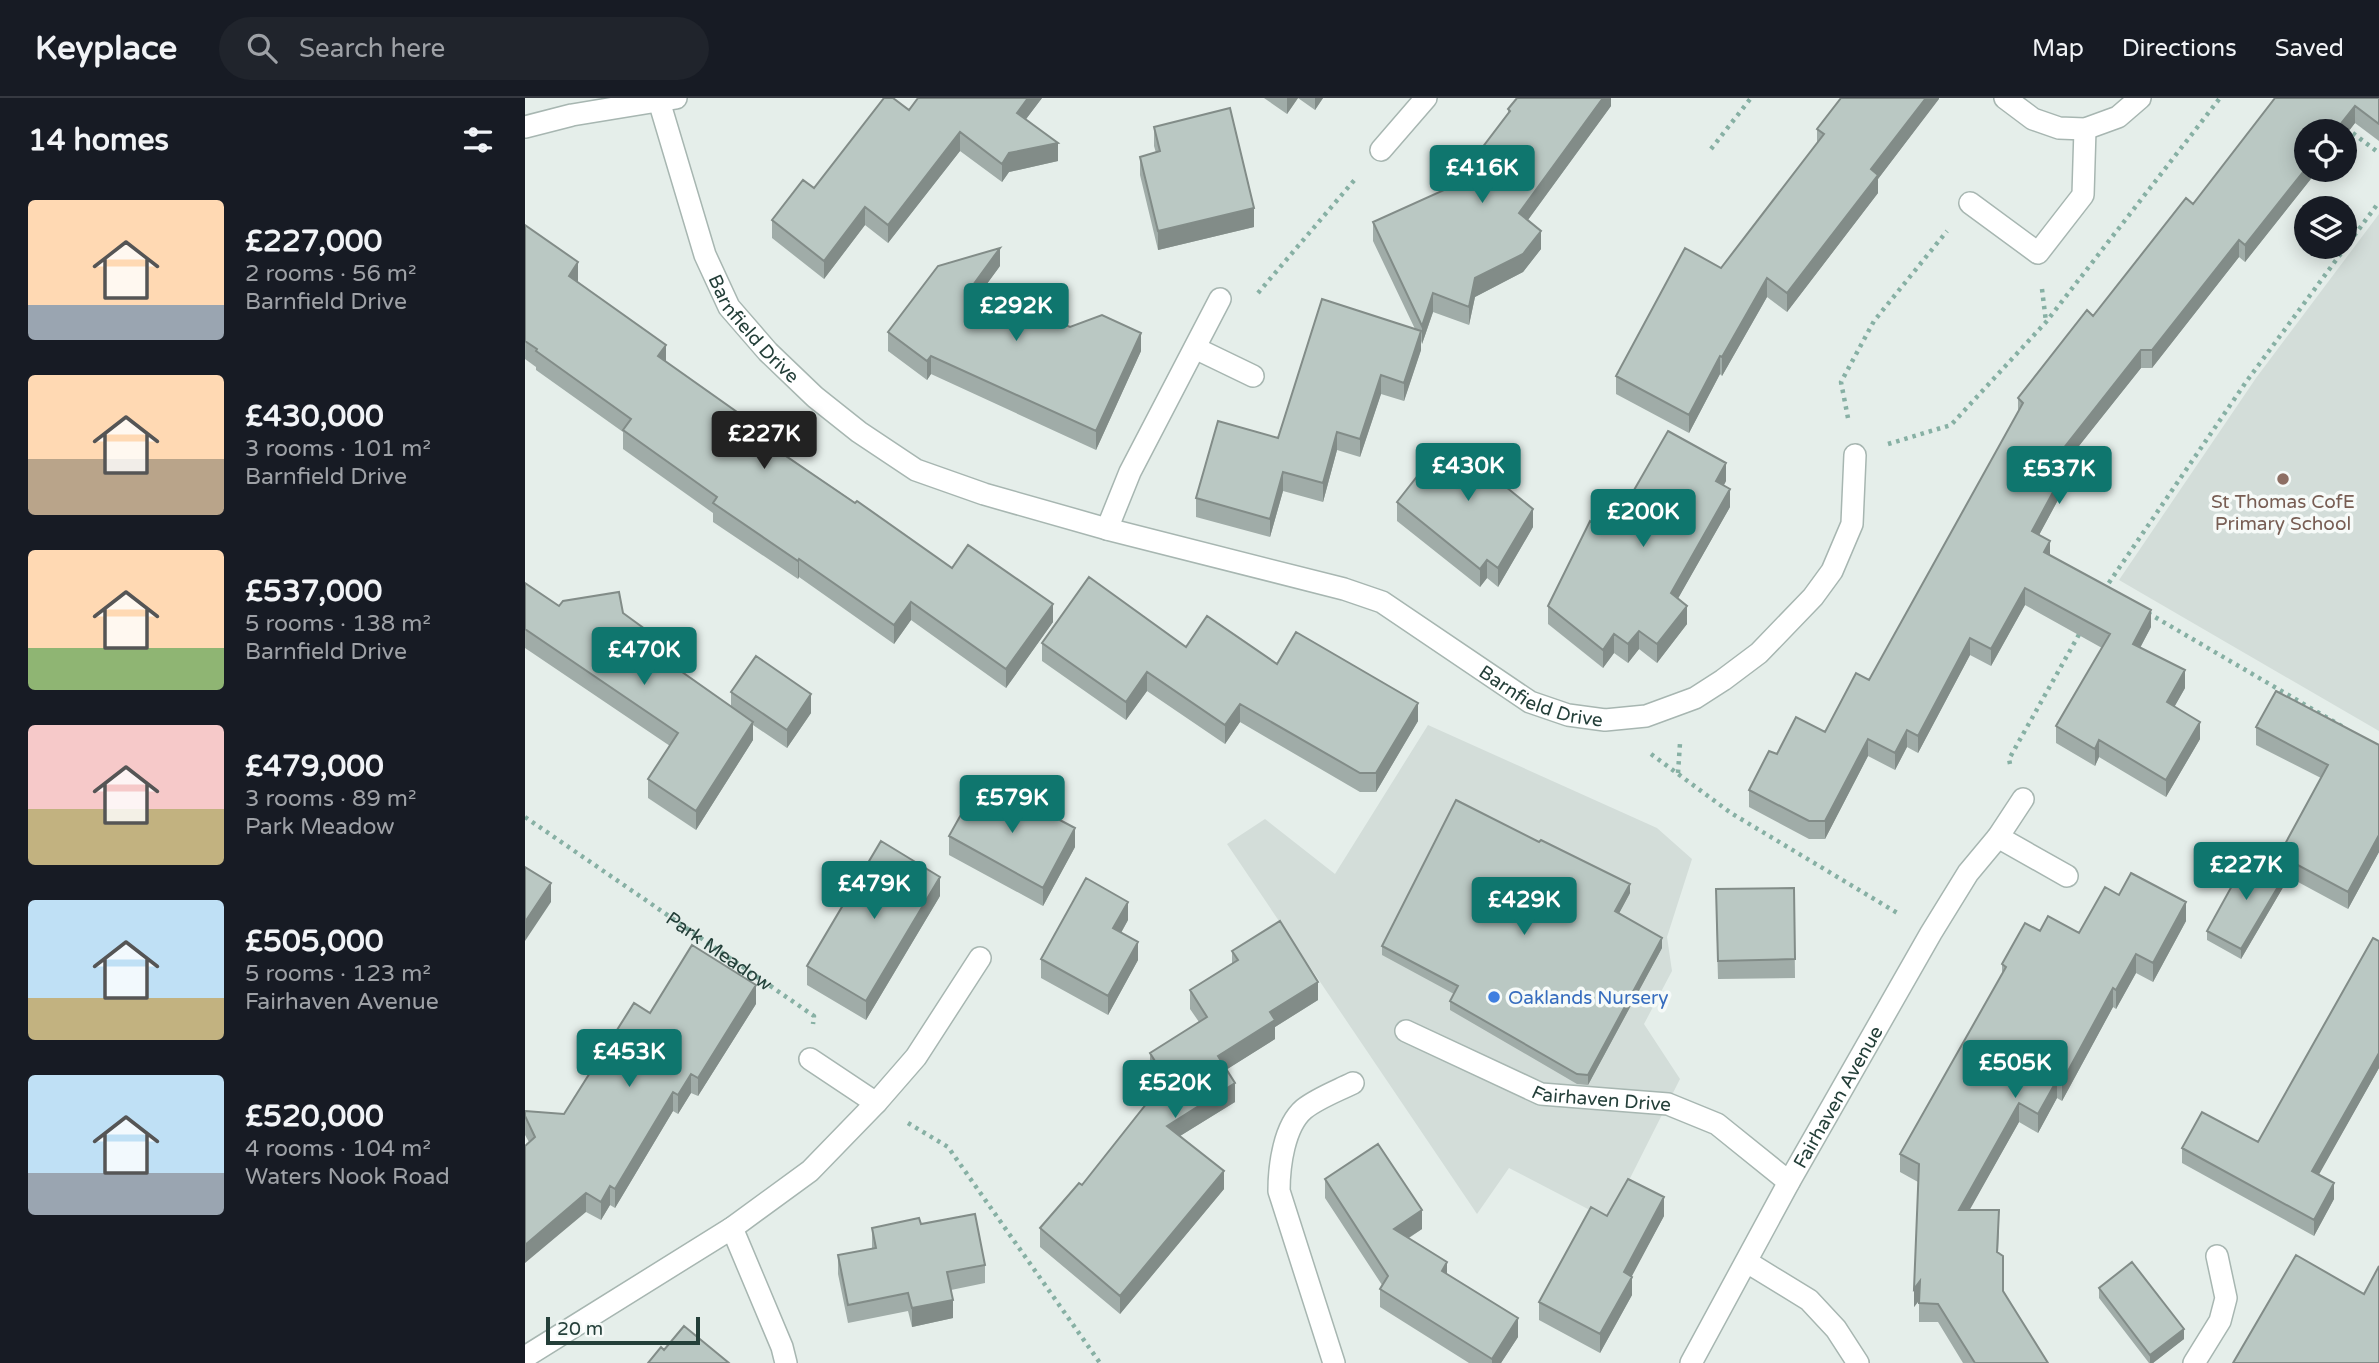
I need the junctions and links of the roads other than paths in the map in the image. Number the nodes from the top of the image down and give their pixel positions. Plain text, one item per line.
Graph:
1 (1426, 98) edge
2 (2005, 98) edge
3 (2140, 98) edge
4 (668, 100) edge
5 (525, 127) edge
6 (2085, 129) junction
7 (1381, 150) road end
8 (1970, 203) road end
9 (1220, 299) road end
10 (1195, 348) junction
11 (1253, 376) dead end
12 (1855, 455) road end
13 (1107, 529) junction
14 (2023, 799) road end
15 (1998, 837) junction
16 (2067, 876) dead end
17 (980, 958) dead end
18 (1406, 1031) dead end
19 (810, 1059) road end
20 (1353, 1083) dead end
21 (876, 1103) junction
22 (1789, 1182) junction
23 (732, 1228) junction
24 (2217, 1255) dead end
25 (1747, 1262) junction
26 (525, 1357) edge
27 (786, 1363) edge
28 (1334, 1363) edge
29 (1691, 1363) edge
30 (1858, 1363) edge
31 (2194, 1363) edge

1 - 7 street
2 - 6 street
3 - 6 street
4 - 5 street
4 - 13 street, Barnfield Drive
6 - 8 street
9 - 10 street
10 - 11 street
10 - 13 street
12 - 13 street, Barnfield Drive
14 - 15 street, Fairhaven Avenue
15 - 16 street
15 - 22 street, Fairhaven Avenue
17 - 21 street
18 - 22 street, Fairhaven Drive
19 - 21 street
20 - 28 street
21 - 23 street
22 - 25 street, Fairhaven Avenue
23 - 26 street
23 - 27 street
24 - 31 street
25 - 29 street, Fairhaven Avenue
25 - 30 street

